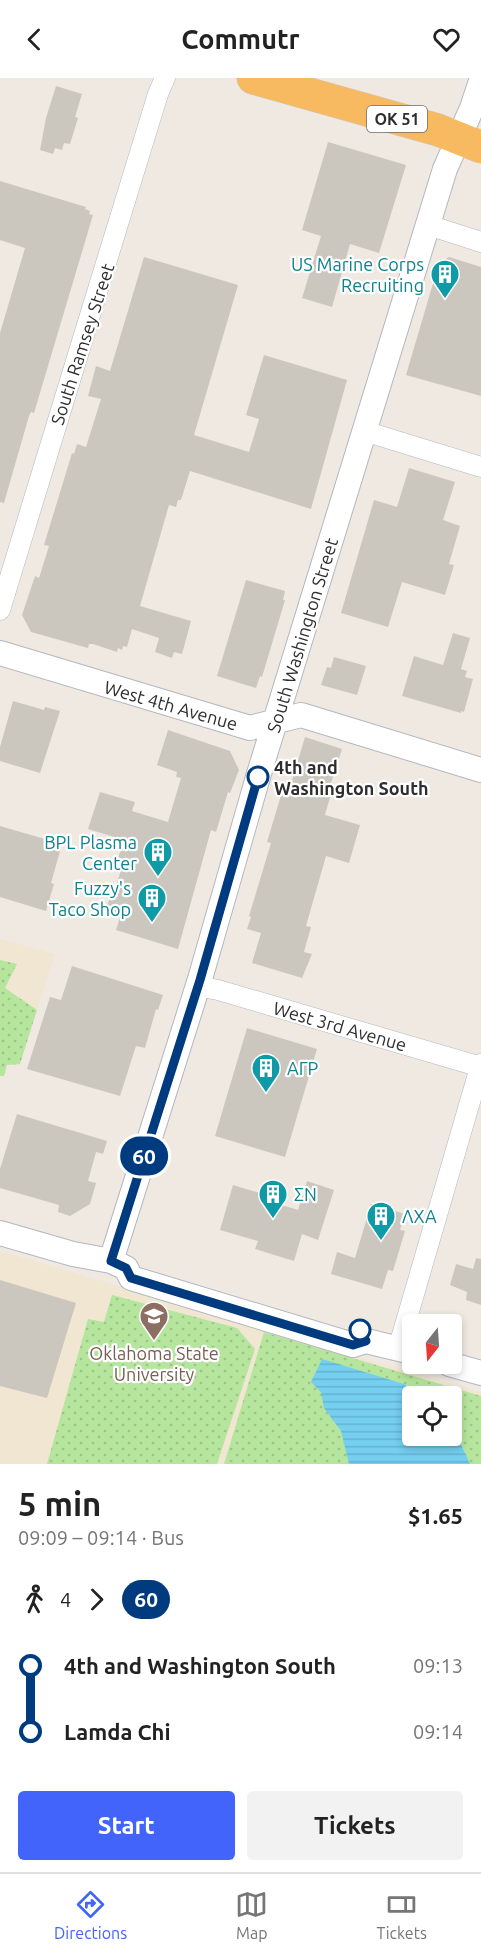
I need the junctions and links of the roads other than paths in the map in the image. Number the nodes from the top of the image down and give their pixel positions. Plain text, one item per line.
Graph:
1 (165, 78) edge
2 (253, 78) edge
3 (481, 81) edge
4 (470, 143) edge
5 (428, 225) junction
6 (481, 242) edge
7 (364, 431) junction
8 (481, 467) edge
9 (0, 610) edge
10 (0, 653) edge
11 (275, 722) junction
12 (481, 770) edge
13 (198, 986) junction
14 (481, 1066) edge
15 (0, 1233) edge
16 (118, 1264) junction
17 (415, 1314) edge
18 (402, 1350) edge
19 (462, 1368) edge
20 (481, 1373) edge

1 - 9 street, South Ramsey Street
2 - 4 highway, OK 51
3 - 4 street, South Washington Street
4 - 5 street, South Washington Street
5 - 6 street
5 - 7 street, South Washington Street
7 - 8 street
7 - 11 street, South Washington Street
10 - 11 street, West 4th Avenue
11 - 12 street, West 4th Avenue
11 - 13 street, South Washington Street
13 - 14 street, West 3rd Avenue
13 - 16 street, South Washington Street
14 - 17 street
15 - 16 street
16 - 18 street
19 - 20 street

